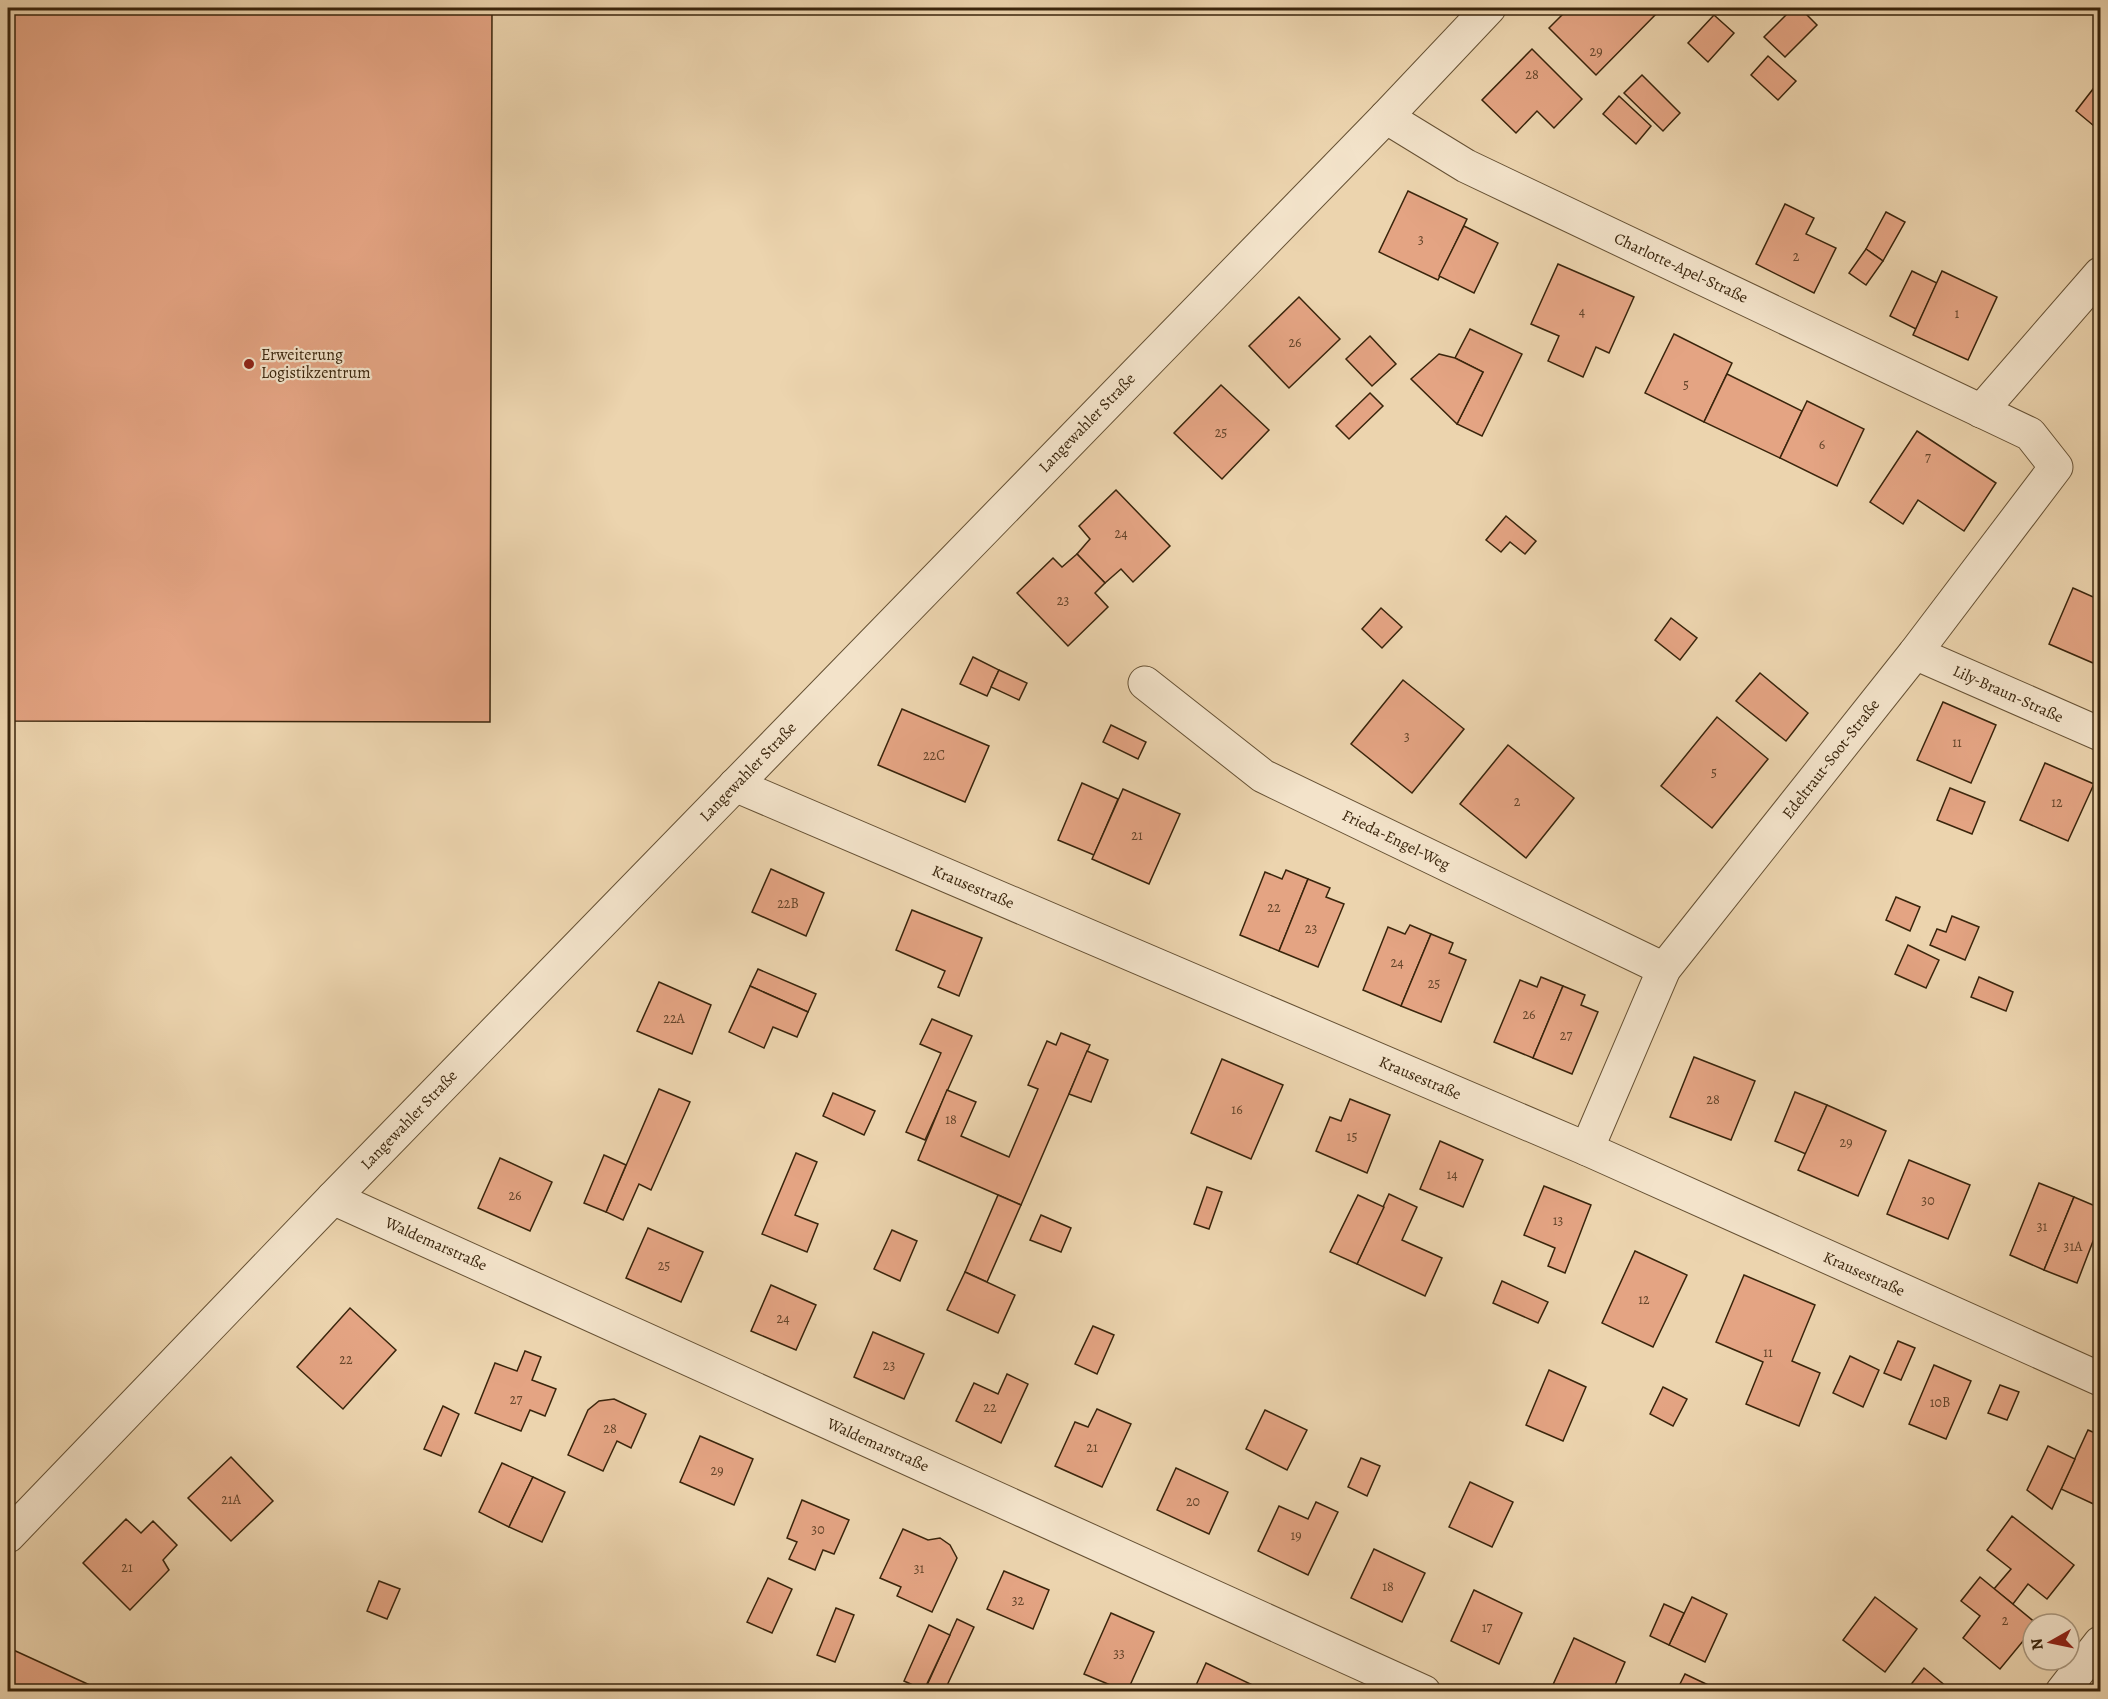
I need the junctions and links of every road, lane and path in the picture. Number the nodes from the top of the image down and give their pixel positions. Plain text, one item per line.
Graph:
1 (1489, 8) edge
2 (1386, 117) junction
3 (2100, 274) edge
4 (1981, 411) junction
5 (1915, 653) junction
6 (1145, 683) dead end
7 (2100, 734) edge
8 (735, 785) junction
9 (1664, 969) junction
10 (1587, 1149) junction
11 (333, 1198) junction
12 (2100, 1379) edge
13 (8, 1536) edge
14 (2100, 1643) edge
15 (1424, 1692) edge
16 (2062, 1692) edge

1 - 2 street, Langewahler Straße
2 - 4 street, Charlotte-Apel-Straße
2 - 8 street, Langewahler Straße
3 - 4 street
4 - 5 street, Edeltraut-Soot-Straße
5 - 7 street, Lily-Braun-Straße
5 - 9 street, Edeltraut-Soot-Straße
6 - 9 street, Frieda-Engel-Weg
8 - 10 street, Krausestraße
8 - 11 street, Langewahler Straße
9 - 10 street, Edeltraut-Soot-Straße
10 - 12 street, Krausestraße
11 - 13 street, Langewahler Straße
11 - 15 street, Waldemarstraße
14 - 16 street

